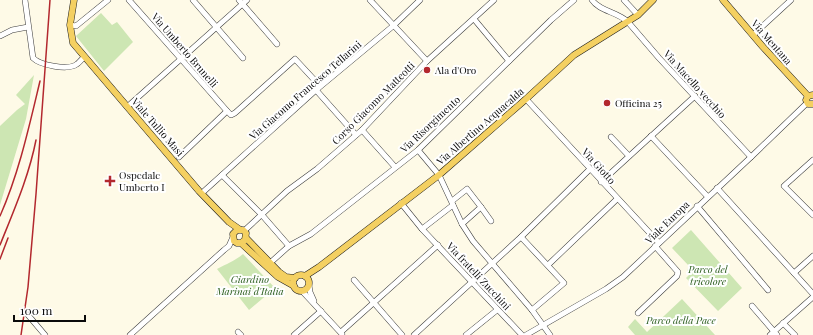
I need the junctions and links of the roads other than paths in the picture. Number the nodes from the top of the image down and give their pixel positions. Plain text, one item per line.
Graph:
1 (25, 0) edge
2 (74, 0) edge
3 (108, 0) edge
4 (129, 0) edge
5 (193, 0) edge
6 (247, 0) edge
7 (370, 0) edge
8 (420, 0) edge
9 (494, 0) edge
10 (574, 0) edge
11 (592, 0) edge
12 (624, 0) edge
13 (653, 0) edge
14 (723, 0) edge
15 (791, 0) edge
16 (241, 2) edge
17 (638, 15) junction
18 (474, 19) junction
19 (628, 22) junction
20 (70, 25) junction
21 (393, 26) junction
22 (28, 27) junction
23 (216, 27) junction
24 (753, 35) junction
25 (0, 36) edge
26 (277, 44) dead end
27 (84, 57) junction
28 (243, 58) dead end
29 (181, 59) junction
30 (427, 61) junction
31 (509, 61) junction
32 (318, 88) junction
33 (694, 96) junction
34 (810, 96) edge
35 (526, 99) junction
36 (810, 104) edge
37 (127, 107) junction
38 (227, 111) junction
39 (362, 130) junction
40 (356, 134) junction
41 (651, 136) junction
42 (611, 137) dead end
43 (418, 150) junction
44 (179, 156) dead end
45 (629, 156) junction
46 (751, 157) junction
47 (813, 160) edge
48 (395, 168) junction
49 (590, 169) junction
50 (222, 175) junction
51 (438, 175) junction
52 (601, 182) junction
53 (717, 188) junction
54 (202, 193) junction
55 (708, 197) junction
56 (617, 199) junction
57 (401, 203) junction
58 (452, 203) junction
59 (697, 206) junction
60 (481, 207) junction
61 (262, 215) junction
62 (813, 215) edge
63 (491, 221) dead end
64 (229, 222) junction
65 (462, 224) junction
66 (422, 229) junction
67 (233, 236) junction
68 (242, 237) junction
69 (521, 237) junction
70 (438, 245) junction
71 (657, 245) junction
72 (229, 246) junction
73 (289, 246) junction
74 (813, 256) edge
75 (270, 263) junction
76 (492, 264) junction
77 (548, 265) junction
78 (319, 267) junction
79 (794, 273) junction
80 (305, 276) junction
81 (295, 278) junction
82 (354, 280) dead end
83 (473, 282) junction
84 (309, 283) junction
85 (294, 286) junction
86 (768, 290) dead end
87 (302, 291) junction
88 (813, 295) edge
89 (374, 302) junction
90 (315, 304) junction
91 (752, 306) dead end
92 (497, 310) junction
93 (532, 310) junction
94 (321, 311) junction
95 (638, 313) dead end
96 (28, 315) dead end
97 (784, 323) junction
98 (544, 325) junction
99 (342, 334) edge
100 (774, 334) edge
101 (45, 335) edge
102 (130, 335) edge
103 (294, 335) edge
104 (402, 335) edge
105 (414, 335) edge
106 (466, 335) edge
107 (522, 335) edge
108 (526, 335) edge
109 (550, 335) edge
110 (795, 335) edge

1 - 22 street
2 - 20 main road
3 - 20 street
4 - 29 street, Via Umberto Brunelli
5 - 23 street
6 - 16 street
7 - 21 street
8 - 21 street, Via Giacomo Francesco Tellarini
9 - 18 street, Corso Giacomo Matteotti
10 - 31 street, Via Risorgimento
11 - 19 street, Via Macello vecchio
12 - 17 street
13 - 17 main road, Via Albertino Acquacalda
14 - 24 main road, Via Mentana
15 - 24 street
16 - 23 street
16 - 26 street
17 - 19 main road, Via Albertino Acquacalda
18 - 30 street, Corso Giacomo Matteotti
18 - 31 street
19 - 33 street, Via Macello vecchio
19 - 35 main road, Via Albertino Acquacalda
20 - 27 main road, Viale Tullio Masi
21 - 30 street
21 - 32 street, Via Giacomo Francesco Tellarini
22 - 25 street
22 - 27 street
23 - 28 street
23 - 29 street
24 - 34 main road, Via Mentana
27 - 37 main road, Viale Tullio Masi
29 - 37 street
29 - 38 street, Via Umberto Brunelli
30 - 39 street, Corso Giacomo Matteotti
31 - 43 street, Via Risorgimento
32 - 38 street
32 - 40 street
32 - 50 street, Via Giacomo Francesco Tellarini
33 - 41 street
33 - 46 street, Via Macello vecchio
34 - 36 main road
35 - 49 street, Via Giotto
35 - 51 main road, Via Albertino Acquacalda
36 - 46 street, Viale Europa
37 - 54 main road, Viale Tullio Masi
38 - 44 street
39 - 40 street, Corso Giacomo Matteotti
39 - 48 street
40 - 61 street, Corso Giacomo Matteotti
41 - 45 street
41 - 55 street
42 - 45 street
43 - 48 street, Via Risorgimento
43 - 51 street
45 - 52 street
46 - 53 street, Viale Europa
47 - 62 street
48 - 73 street, Via Risorgimento
49 - 52 street, Via Giotto
49 - 69 street
50 - 54 street, Via Giacomo Francesco Tellarini
50 - 61 street
51 - 57 main road, Via Albertino Acquacalda
51 - 58 street
52 - 56 street, Via Giotto
53 - 55 street, Viale Europa
53 - 79 street
54 - 64 main road, Viale Tullio Masi
55 - 59 street, Viale Europa
56 - 71 street, Via Giotto
56 - 77 street
57 - 66 street, Via fratelli Zucchini
57 - 78 main road, Via Albertino Acquacalda
58 - 60 street
58 - 65 street
58 - 66 street
59 - 71 street, Viale Europa
59 - 86 street
60 - 63 street
60 - 65 street
61 - 68 street, Corso Giacomo Matteotti
61 - 73 street
64 - 67 main road, Viale Tullio Masi
64 - 68 main road, Viale Tullio Masi
65 - 76 street
66 - 70 street, Via fratelli Zucchini
67 - 68 main road, Viale Tullio Masi
67 - 68 main road
67 - 72 street
68 - 72 street
68 - 75 main road, Viale Tullio Masi
68 - 85 main road, Viale Tullio Masi
69 - 76 street
69 - 77 street
70 - 83 street, Via fratelli Zucchini
70 - 89 street
71 - 95 street, Via Giotto
71 - 98 street, Viale Europa
72 - 102 street
73 - 75 street, Via Risorgimento
74 - 79 street
75 - 81 main road, Viale Tullio Masi
76 - 83 street
76 - 93 street
77 - 93 street
78 - 80 main road, Via Albertino Acquacalda
78 - 84 main road, Via Albertino Acquacalda
79 - 88 street
80 - 81 main road
80 - 84 main road
81 - 85 main road
82 - 89 street
83 - 92 street, Via fratelli Zucchini
83 - 105 street
84 - 87 main road
84 - 90 street
85 - 87 main road, Viale Tullio Masi
87 - 90 street
88 - 97 street
89 - 99 street
89 - 104 street
90 - 94 street
91 - 100 street
92 - 106 street
92 - 107 street, Via fratelli Zucchini
93 - 98 street
94 - 99 street
94 - 103 street
96 - 101 street
97 - 100 street
97 - 110 street
98 - 108 street, Viale Europa
98 - 109 street

